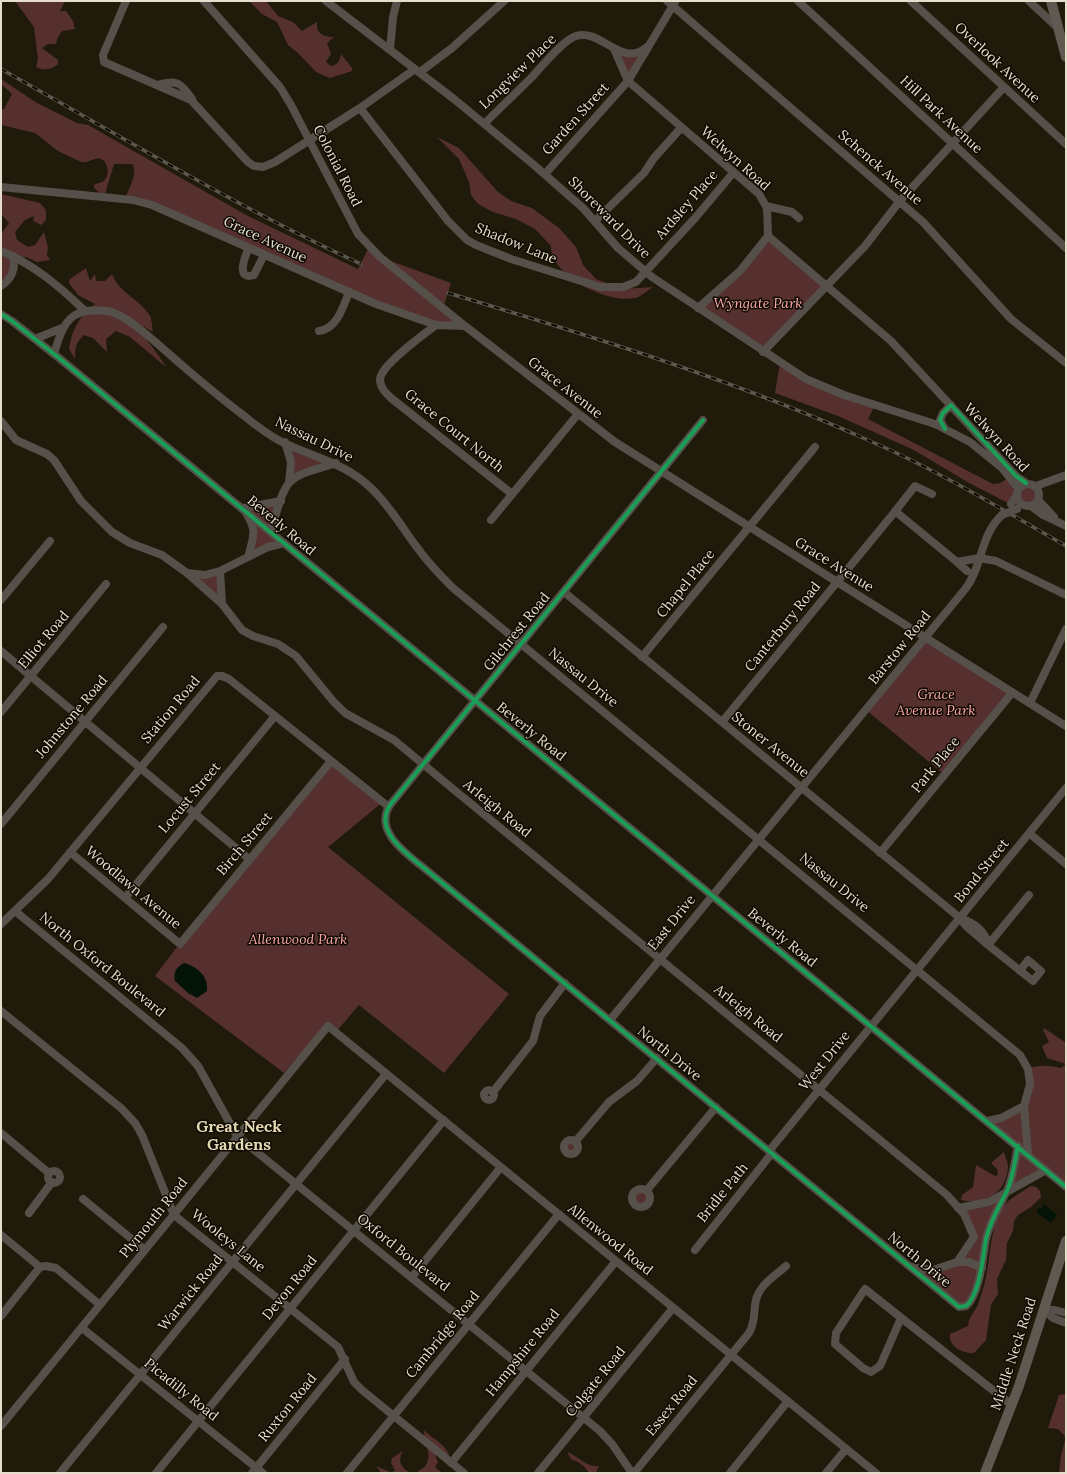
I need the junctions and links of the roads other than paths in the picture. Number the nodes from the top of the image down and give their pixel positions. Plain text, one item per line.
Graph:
1 (126, 1) edge
2 (204, 1) edge
3 (326, 1) edge
4 (397, 1) edge
5 (504, 1) edge
6 (798, 1) edge
7 (911, 1) edge
8 (1029, 1) edge
9 (1051, 1) edge
10 (672, 2) edge
11 (1061, 32) edge
12 (650, 43) junction
13 (614, 49) junction
14 (390, 50) junction
15 (1066, 57) edge
16 (418, 71) junction
17 (628, 81) junction
18 (1004, 87) junction
19 (360, 108) junction
20 (485, 123) junction
21 (682, 128) junction
22 (310, 141) junction
23 (952, 143) junction
24 (1066, 144) edge
25 (733, 173) junction
26 (545, 174) junction
27 (1, 186) edge
28 (899, 202) junction
29 (766, 206) junction
30 (799, 218) dead end
31 (595, 221) junction
32 (768, 236) junction
33 (249, 248) junction
34 (1066, 248) edge
35 (1, 251) edge
36 (264, 255) junction
37 (13, 256) junction
38 (645, 272) junction
39 (1, 286) edge
40 (826, 286) junction
41 (349, 292) junction
42 (698, 308) junction
43 (84, 310) junction
44 (2, 313) edge
45 (436, 325) junction
46 (465, 326) junction
47 (62, 328) junction
48 (319, 331) dead end
49 (35, 339) junction
50 (763, 352) junction
51 (54, 354) junction
52 (1066, 363) edge
53 (951, 405) junction
54 (578, 414) junction
55 (921, 419) joint
56 (703, 420) dead end
57 (1, 421) edge
58 (937, 422) junction
59 (285, 442) junction
60 (815, 447) dead end
61 (336, 463) junction
62 (662, 472) junction
63 (1066, 475) edge
64 (1058, 479) junction
65 (289, 483) junction
66 (1026, 484) junction
67 (1036, 486) junction
68 (1018, 492) junction
69 (512, 494) junction
70 (932, 494) dead end
71 (1039, 498) junction
72 (281, 501) junction
73 (1014, 506) junction
74 (1028, 506) junction
75 (243, 508) junction
76 (895, 511) junction
77 (491, 520) dead end
78 (1065, 525) edge
79 (749, 527) junction
80 (272, 532) junction
81 (50, 541) dead end
82 (284, 544) junction
83 (248, 557) junction
84 (979, 558) junction
85 (957, 562) junction
86 (220, 571) junction
87 (967, 571) dead end
88 (187, 573) junction
89 (837, 582) junction
90 (106, 584) dead end
91 (564, 592) junction
92 (1066, 595) edge
93 (1, 600) edge
94 (222, 604) junction
95 (163, 627) dead end
96 (1066, 628) edge
97 (925, 637) junction
98 (521, 644) junction
99 (1, 651) edge
100 (642, 657) junction
101 (31, 676) junction
102 (1012, 693) junction
103 (476, 700) junction
104 (1030, 704) junction
105 (1, 712) edge
106 (275, 716) junction
107 (86, 722) junction
108 (722, 722) junction
109 (1066, 726) edge
110 (331, 760) junction
111 (424, 764) junction
112 (140, 767) junction
113 (801, 788) junction
114 (1066, 788) edge
115 (389, 807) junction
116 (195, 813) junction
117 (1, 824) edge
118 (1029, 833) junction
119 (759, 838) junction
120 (70, 852) junction
121 (880, 853) junction
122 (249, 860) junction
123 (1066, 864) edge
124 (712, 895) junction
125 (1030, 895) dead end
126 (125, 898) junction
127 (15, 911) junction
128 (960, 918) junction
129 (1, 924) edge
130 (180, 944) joint
131 (988, 945) junction
132 (660, 959) junction
133 (918, 969) junction
134 (1020, 971) dead end
135 (565, 983) junction
136 (1, 1011) edge
137 (610, 1020) junction
138 (328, 1026) joint
139 (871, 1026) junction
140 (173, 1040) joint
141 (657, 1058) junction
142 (386, 1074) junction
143 (819, 1089) junction
144 (493, 1092) dead end
145 (1024, 1106) junction
146 (716, 1107) junction
147 (444, 1120) junction
148 (987, 1121) junction
149 (1, 1134) edge
150 (237, 1136) junction
151 (575, 1142) dead end
152 (1018, 1146) junction
153 (770, 1152) junction
154 (1028, 1154) junction
155 (501, 1167) junction
156 (1046, 1170) junction
157 (296, 1184) junction
158 (1066, 1186) edge
159 (647, 1190) dead end
160 (1007, 1190) junction
161 (83, 1199) dead end
162 (958, 1208) junction
163 (29, 1213) dead end
164 (559, 1214) junction
165 (174, 1215) junction
166 (354, 1230) junction
167 (1, 1235) edge
168 (974, 1237) junction
169 (986, 1237) junction
170 (1066, 1242) edge
171 (145, 1250) junction
172 (695, 1250) dead end
173 (616, 1261) junction
174 (233, 1262) junction
175 (957, 1262) junction
176 (786, 1266) dead end
177 (910, 1266) junction
178 (40, 1267) junction
179 (982, 1268) junction
180 (412, 1277) junction
181 (100, 1305) junction
182 (290, 1308) junction
183 (673, 1308) junction
184 (1044, 1310) junction
185 (1064, 1313) edge
186 (1, 1316) edge
187 (901, 1318) junction
188 (1063, 1322) edge
189 (469, 1324) junction
190 (82, 1328) junction
191 (731, 1355) junction
192 (345, 1359) junction
193 (526, 1370) junction
194 (141, 1374) junction
195 (788, 1401) junction
196 (1012, 1405) junction
197 (394, 1416) junction
198 (584, 1418) junction
199 (199, 1421) junction
200 (1, 1426) edge
201 (846, 1448) junction
202 (451, 1463) junction
203 (257, 1471) edge
204 (60, 1473) edge
205 (156, 1473) edge
206 (347, 1473) edge
207 (464, 1473) edge
208 (538, 1473) edge
209 (633, 1473) edge
210 (730, 1473) edge
211 (826, 1473) edge
212 (876, 1473) edge
213 (985, 1473) edge

1 - 22 street
2 - 22 street, Colonial Road
3 - 14 street, Shoreward Drive
4 - 14 street
5 - 16 street
6 - 23 street, Hill Park Avenue
7 - 18 street, Overlook Avenue
8 - 11 street
9 - 11 main road
10 - 12 street, Garden Street
10 - 28 street, Schenck Avenue
11 - 15 main road
12 - 13 street, Garden Street
12 - 17 street, Garden Street
13 - 17 street, Garden Street
13 - 20 street, Longview Place
14 - 16 street, Shoreward Drive
16 - 19 street
16 - 20 street, Shoreward Drive
17 - 21 street, Welwyn Road
17 - 26 street, Garden Street
18 - 23 street
18 - 24 street, Overlook Avenue
19 - 22 street
19 - 38 street, Shadow Lane
20 - 26 street, Shoreward Drive
21 - 25 street, Welwyn Road
21 - 31 street
22 - 46 street, Colonial Road
23 - 28 street
23 - 34 street, Hill Park Avenue
25 - 29 street, Welwyn Road
25 - 38 street, Ardsley Place
26 - 31 street, Shoreward Drive
27 - 33 street, Grace Avenue
28 - 40 street
28 - 52 street, Schenck Avenue
29 - 30 street
29 - 32 street, Welwyn Road
31 - 38 street, Shoreward Drive
32 - 40 street, Welwyn Road
32 - 42 street
33 - 36 street, Grace Avenue
33 - 36 street
35 - 37 street
36 - 41 street, Grace Avenue
37 - 39 street
37 - 43 street
38 - 42 street, Shoreward Drive
40 - 50 street
40 - 53 street, Welwyn Road
41 - 45 street, Grace Avenue
41 - 48 street
42 - 50 street, Shoreward Drive
43 - 47 street
43 - 59 street, Nassau Drive
44 - 49 street, Beverly Road
45 - 46 street, Grace Avenue
45 - 69 street, Grace Court North
46 - 54 street, Grace Avenue
47 - 49 street
47 - 51 street
49 - 51 street, Beverly Road
50 - 55 street, Shoreward Drive
51 - 75 street, Beverly Road
53 - 58 street
53 - 66 street, Welwyn Road
54 - 62 street, Grace Avenue
54 - 69 street
55 - 58 street, Welwyn Road
56 - 62 street, Gilchrest Road
57 - 88 street, Arleigh Road
58 - 68 street, Welwyn Road
59 - 61 street, Nassau Drive
59 - 65 street
60 - 79 street, Chapel Place
61 - 65 street
61 - 98 street, Nassau Drive
62 - 79 street, Grace Avenue
62 - 91 street, Gilchrest Road
63 - 64 street
64 - 67 street
64 - 71 street
65 - 72 street
66 - 67 street
66 - 68 street
67 - 71 street
68 - 73 street
68 - 74 street
69 - 77 street
70 - 76 street, Canterbury Road
71 - 74 street
71 - 78 street
72 - 75 street
72 - 80 street
73 - 74 street, Barstow Road
73 - 84 street, Barstow Road, bridge
74 - 78 street
75 - 80 street, Beverly Road
75 - 83 street
76 - 85 street
76 - 89 street, Canterbury Road
79 - 89 street, Grace Avenue
79 - 100 street, Chapel Place
80 - 82 street, Beverly Road
81 - 93 street
82 - 83 street
82 - 103 street, Beverly Road
83 - 86 street
84 - 85 street
84 - 92 street
84 - 97 street, Barstow Road
85 - 87 street
86 - 88 street
86 - 94 street
88 - 94 street, Arleigh Road
89 - 97 street, Grace Avenue
89 - 108 street, Canterbury Road
90 - 101 street, Elliot Road
91 - 98 street, Gilchrest Road
91 - 100 street, Stoner Avenue
94 - 111 street, Arleigh Road
95 - 107 street, Johnstone Road
96 - 104 street
97 - 102 street, Grace Avenue
97 - 113 street, Barstow Road
98 - 103 street, Gilchrest Road
98 - 119 street, Nassau Drive
99 - 101 street
100 - 108 street, Stoner Avenue
101 - 105 street, Elliot Road
101 - 107 street
102 - 104 street, Grace Avenue
102 - 121 street, Park Place
103 - 111 street, Gilchrest Road
103 - 124 street, Beverly Road
104 - 109 street, Grace Avenue
106 - 110 street, Station Road
106 - 112 street, Station Road
106 - 116 street, Locust Street
107 - 112 street
107 - 117 street, Johnstone Road
108 - 113 street, Stoner Avenue
110 - 115 street, Station Road
110 - 122 street, Birch Street
111 - 115 street, Gilchrest Road
111 - 132 street, Arleigh Road
112 - 116 street
112 - 120 street, Station Road
113 - 119 street, East Drive
113 - 121 street, Stoner Avenue
114 - 118 street, Bond Street
115 - 135 street, North Drive
116 - 122 street
116 - 126 street, Locust Street
118 - 123 street
118 - 128 street, Bond Street
119 - 124 street, East Drive
119 - 133 street, Nassau Drive
120 - 126 street, Woodlawn Avenue
120 - 127 street, Station Road
121 - 128 street, Stoner Avenue
122 - 130 street, Birch Street
124 - 132 street, East Drive
124 - 139 street, Beverly Road
125 - 131 street
126 - 130 street, Woodlawn Avenue
127 - 129 street, Station Road
127 - 140 street, North Oxford Boulevard
128 - 131 street, Stoner Avenue
128 - 133 street, Bond Street
131 - 134 street, Stoner Avenue
132 - 137 street, East Drive
132 - 143 street, Arleigh Road
133 - 139 street, West Drive
133 - 145 street, Nassau Drive
135 - 137 street, North Drive
135 - 144 street
136 - 165 street, Wooleys Lane
137 - 141 street, North Drive
138 - 142 street, Allenwood Road
138 - 150 street, Plymouth Road
139 - 143 street, West Drive
139 - 148 street, Beverly Road
140 - 150 street, Oxford Boulevard
141 - 146 street, North Drive
141 - 151 street
142 - 147 street, Allenwood Road
142 - 157 street, Warwick Road
143 - 153 street, West Drive
143 - 162 street, Arleigh Road
145 - 148 street
145 - 154 street, Nassau Drive
146 - 153 street, North Drive
146 - 159 street
147 - 155 street, Allenwood Road
147 - 166 street, Devon Road
148 - 152 street, Beverly Road
149 - 163 street
150 - 157 street, Oxford Boulevard
150 - 165 street, Plymouth Road
152 - 154 street, Beverly Road
152 - 160 street
153 - 172 street, Bridle Path
153 - 177 street, North Drive
154 - 156 street, Beverly Road
155 - 164 street, Allenwood Road
155 - 180 street
156 - 158 street, Beverly Road
156 - 160 street
157 - 166 street, Oxford Boulevard
157 - 174 street, Warwick Road
160 - 162 street
160 - 169 street
161 - 171 street
162 - 168 street, Arleigh Road
164 - 173 street, Allenwood Road
164 - 189 street, Cambridge Road
165 - 171 street, Plymouth Road
165 - 174 street, Wooleys Lane
166 - 180 street, Oxford Boulevard
166 - 182 street, Devon Road
167 - 178 street
168 - 169 street
168 - 175 street
169 - 179 street
170 - 184 main road, Middle Neck Road
171 - 181 street, Plymouth Road
173 - 183 street, Allenwood Road
173 - 193 street, Hampshire Road
174 - 182 street, Wooleys Lane
174 - 194 street, Warwick Road
175 - 177 street
175 - 179 street
176 - 191 street, Essex Road
177 - 179 street, North Drive
178 - 181 street
178 - 186 street
180 - 189 street, Oxford Boulevard
181 - 190 street, Plymouth Road
182 - 192 street, Wooleys Lane
182 - 199 street, Devon Road
183 - 191 street, Allenwood Road
183 - 198 street, Colgate Road
184 - 185 street
184 - 188 street
184 - 196 main road, Middle Neck Road
185 - 188 street
187 - 187 street
187 - 196 street
189 - 193 street, Oxford Boulevard
189 - 197 street, Cambridge Road
190 - 194 street, Picadilly Road
190 - 200 street, Plymouth Road
191 - 195 street, Allenwood Road
191 - 209 street, Essex Road
192 - 197 street, Wooleys Lane
192 - 203 street, Ruxton Road
193 - 198 street, Oxford Boulevard
193 - 202 street, Hampshire Road
194 - 199 street, Picadilly Road
194 - 204 street, Warwick Road
195 - 201 street, Allenwood Road
195 - 210 street
196 - 213 main road, Middle Neck Road
197 - 202 street, Wooleys Lane
197 - 206 street, Cambridge Road
198 - 208 street, Colgate Road
198 - 209 street, Oxford Boulevard
199 - 203 street, Picadilly Road
199 - 205 street, Devon Road
201 - 211 street
201 - 212 street, Allenwood Road
202 - 207 street, Wooleys Lane

